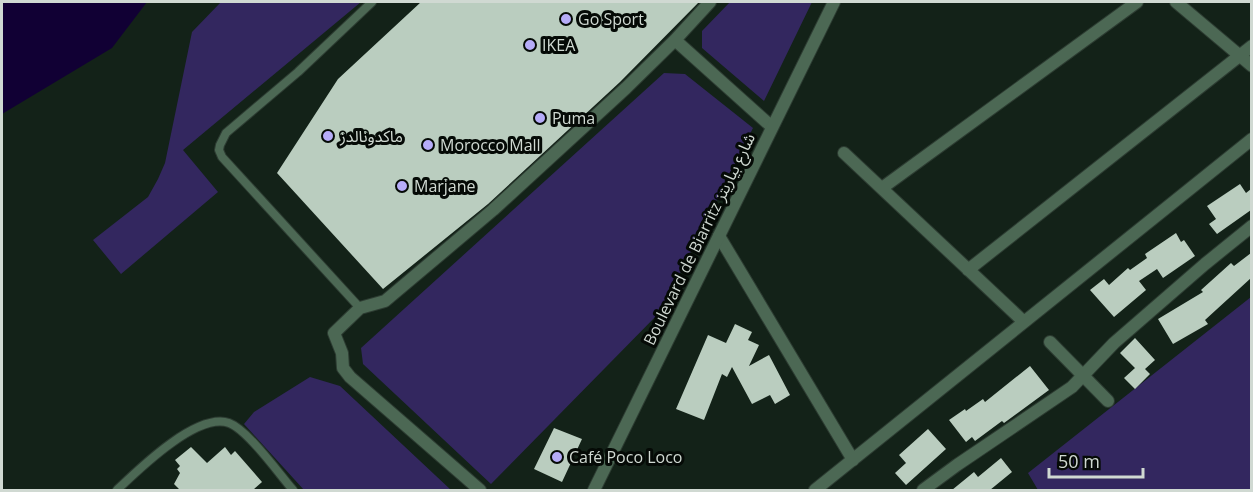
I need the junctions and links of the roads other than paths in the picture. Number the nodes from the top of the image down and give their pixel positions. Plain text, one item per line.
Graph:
1 (372, 2) edge
2 (711, 2) edge
3 (834, 2) edge
4 (1137, 2) edge
5 (1176, 2) edge
6 (675, 40) junction
7 (1251, 46) edge
8 (1239, 55) junction
9 (1251, 66) edge
10 (772, 127) junction
11 (1251, 139) edge
12 (844, 153) dead end
13 (882, 188) junction
14 (1251, 226) edge
15 (718, 236) junction
16 (968, 270) junction
17 (360, 308) junction
18 (1023, 321) junction
19 (1050, 342) dead end
20 (1083, 375) junction
21 (1108, 401) dead end
22 (853, 460) junction
23 (117, 490) edge
24 (293, 490) edge
25 (480, 490) edge
26 (594, 490) edge
27 (815, 490) edge
28 (923, 490) edge

1 - 17 lane
2 - 6 street
3 - 10 street, Boulevard de Biarritz شارع بياريتز
4 - 13 street
5 - 8 street
6 - 10 street
6 - 17 street
7 - 8 street
8 - 9 street
8 - 16 street
10 - 15 street, Boulevard de Biarritz شارع بياريتز
11 - 18 street
12 - 13 street
13 - 16 street
14 - 20 street
15 - 22 street
15 - 26 street, Boulevard de Biarritz شارع بياريتز
16 - 18 street
17 - 25 street
18 - 22 street
19 - 20 street
20 - 21 street
20 - 28 street
22 - 27 street
23 - 24 lane

